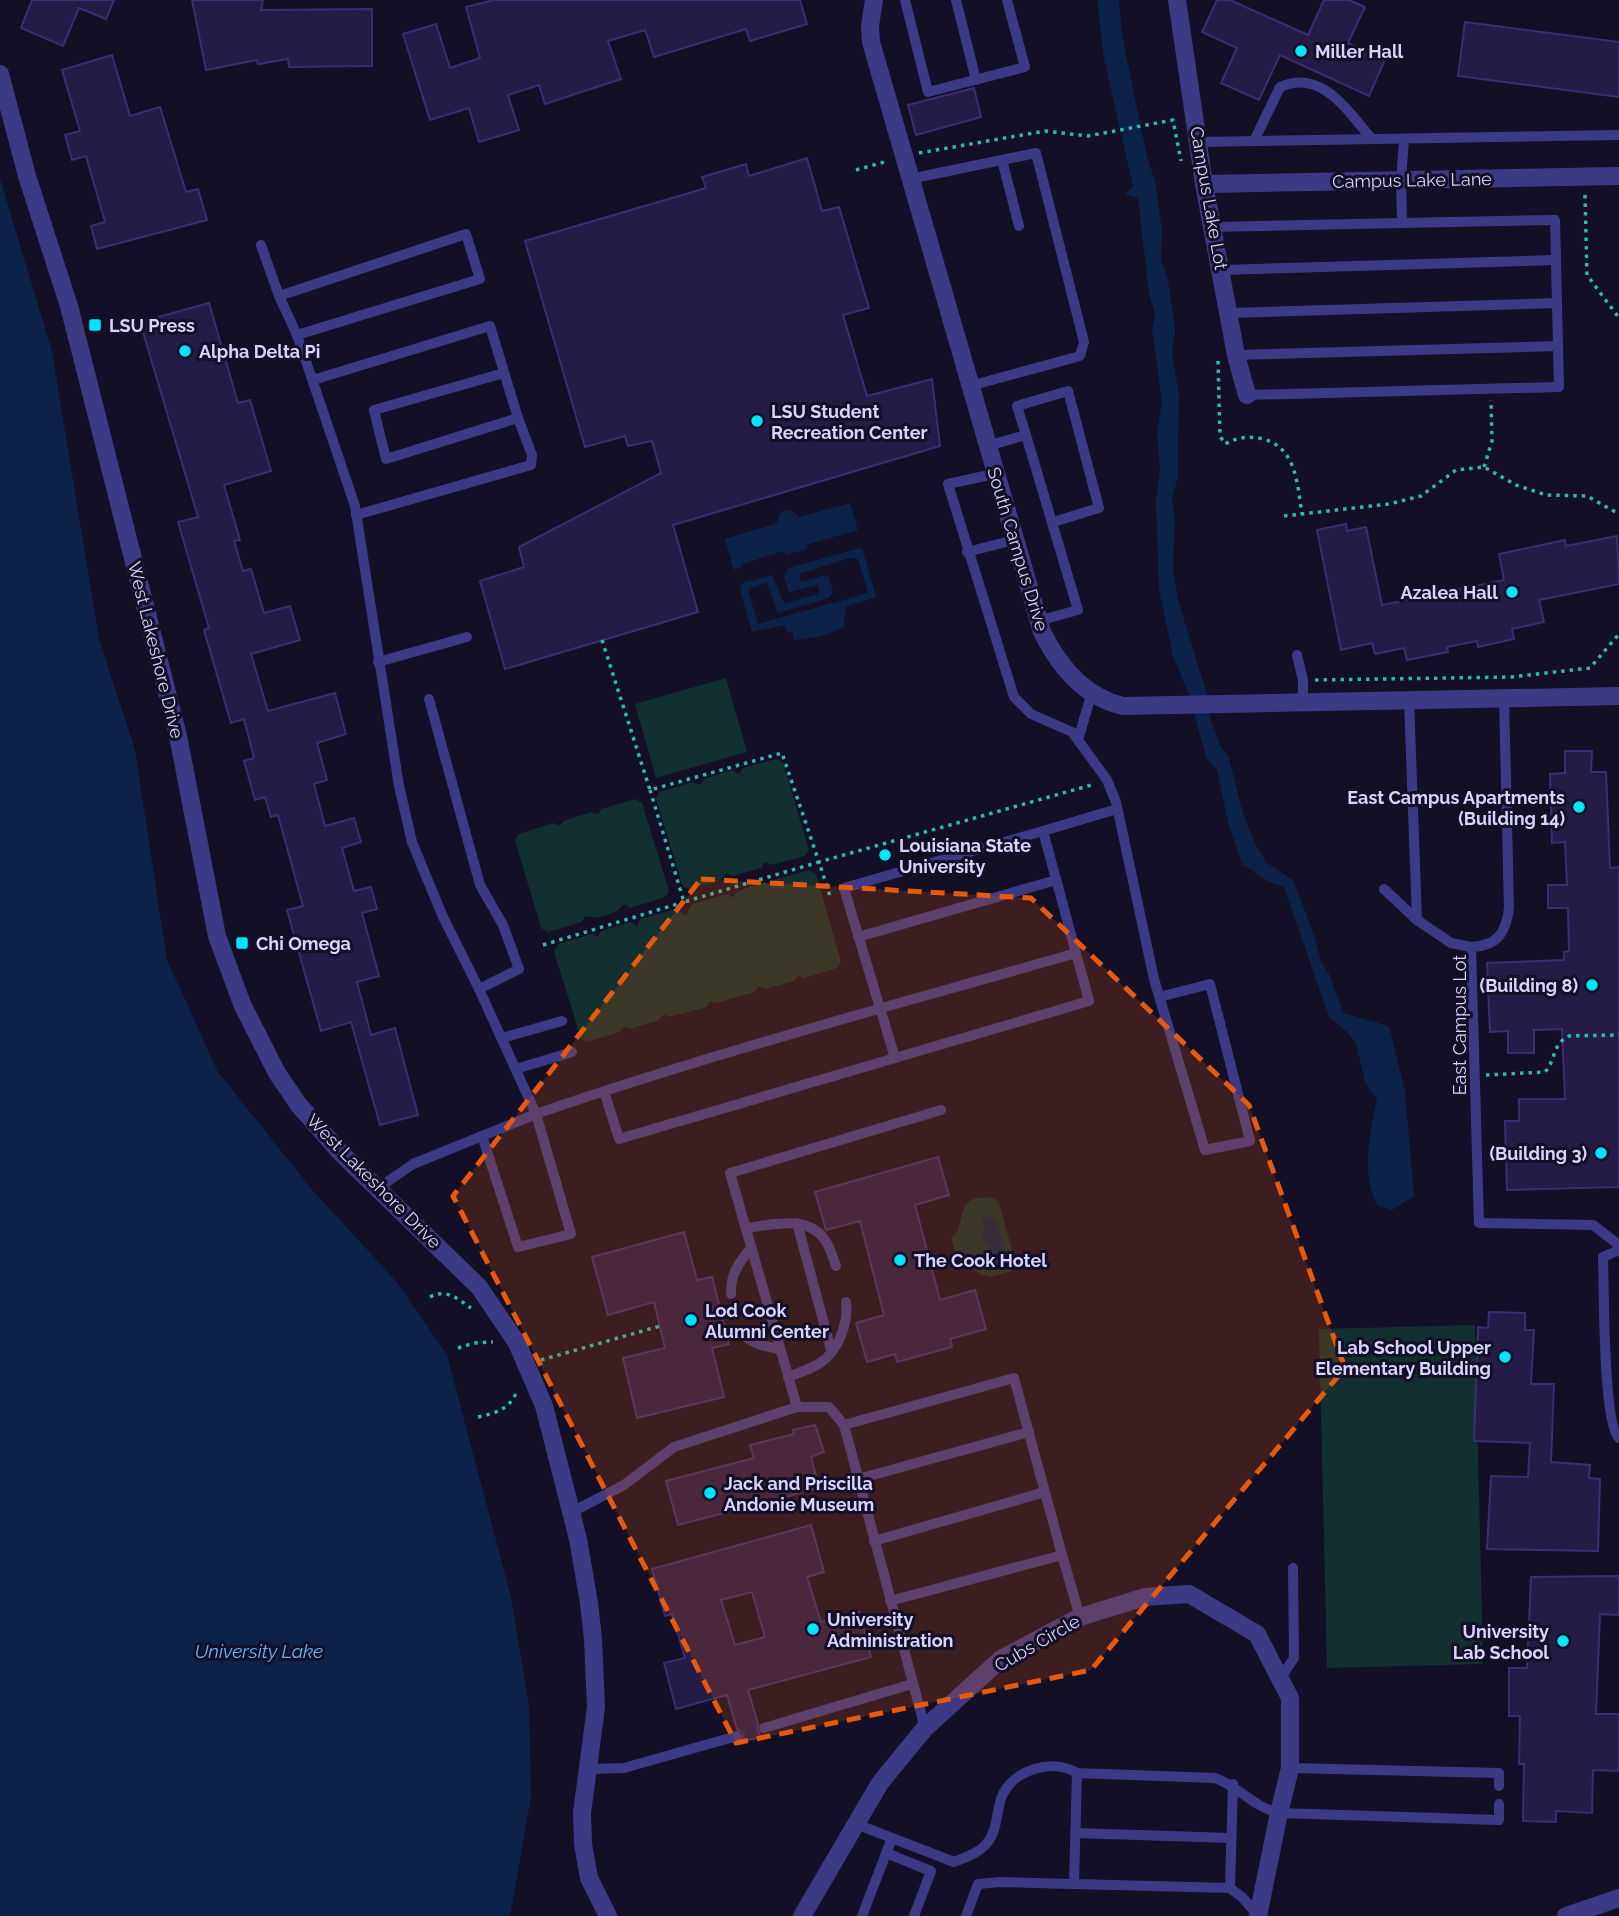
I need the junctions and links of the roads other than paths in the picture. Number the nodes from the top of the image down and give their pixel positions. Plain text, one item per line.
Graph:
1 (874, 0) edge
2 (905, 0) edge
3 (956, 0) edge
4 (1007, 0) edge
5 (1177, 0) edge
6 (0, 74) edge
7 (976, 80) junction
8 (1619, 135) edge
9 (1372, 139) junction
10 (1404, 139) junction
11 (1254, 141) junction
12 (1198, 142) junction
13 (1002, 160) junction
14 (1619, 176) edge
15 (909, 179) junction
16 (1401, 181) junction
17 (1204, 184) junction
18 (1402, 223) junction
19 (1019, 226) dead end
20 (1212, 227) junction
21 (261, 245) dead end
22 (1556, 260) junction
23 (1221, 270) junction
24 (279, 296) junction
25 (1557, 303) junction
26 (1229, 313) junction
27 (297, 335) junction
28 (1558, 346) junction
29 (1236, 355) junction
30 (504, 373) junction
31 (313, 380) junction
32 (970, 386) junction
33 (1247, 396) joint
34 (518, 418) junction
35 (1026, 435) junction
36 (986, 446) junction
37 (994, 474) junction
38 (356, 515) junction
39 (1053, 522) junction
40 (1014, 540) junction
41 (967, 552) junction
42 (1038, 621) junction
43 (467, 637) dead end
44 (1297, 655) dead end
45 (378, 662) junction
46 (1092, 692) junction
47 (1619, 696) edge
48 (1504, 698) junction
49 (429, 699) dead end
50 (1409, 700) junction
51 (1303, 702) junction
52 (1078, 740) junction
53 (1117, 810) junction
54 (1042, 831) junction
55 (1056, 880) junction
56 (1384, 889) dead end
57 (1417, 920) junction
58 (858, 937) junction
59 (1471, 947) junction
60 (1076, 953) junction
61 (479, 989) junction
62 (1159, 997) junction
63 (880, 1010) junction
64 (562, 1021) dead end
65 (502, 1038) junction
66 (572, 1052) dead end
67 (895, 1058) junction
68 (516, 1069) junction
69 (604, 1091) junction
70 (941, 1110) dead end
71 (536, 1114) junction
72 (482, 1136) junction
73 (377, 1189) junction
74 (797, 1223) junction
75 (746, 1228) junction
76 (1619, 1245) edge
77 (751, 1248) junction
78 (1619, 1250) edge
79 (836, 1266) dead end
80 (731, 1294) dead end
81 (846, 1302) dead end
82 (739, 1330) dead end
83 (780, 1349) junction
84 (831, 1350) junction
85 (788, 1377) junction
86 (797, 1407) junction
87 (844, 1425) junction
88 (1029, 1432) junction
89 (1619, 1438) edge
90 (858, 1479) junction
91 (1045, 1492) junction
92 (572, 1513) junction
93 (874, 1541) junction
94 (1062, 1555) junction
95 (1293, 1569) dead end
96 (890, 1601) junction
97 (1080, 1617) junction
98 (1280, 1679) junction
99 (912, 1684) junction
100 (764, 1728) dead end
101 (925, 1728) junction
102 (737, 1736) dead end
103 (1290, 1768) junction
104 (588, 1769) junction
105 (1077, 1773) junction
106 (1233, 1784) junction
107 (1499, 1786) dead end
108 (1499, 1804) dead end
109 (1279, 1813) junction
110 (856, 1824) junction
111 (1075, 1833) junction
112 (892, 1838) junction
113 (1231, 1838) junction
114 (886, 1853) junction
115 (1074, 1884) junction
116 (1230, 1888) junction
117 (1619, 1898) edge
118 (608, 1916) edge
119 (802, 1916) edge
120 (862, 1916) edge
121 (914, 1916) edge
122 (966, 1916) edge
123 (1258, 1916) edge
124 (1566, 1916) edge

1 - 15 street, South Campus Drive
2 - 7 lane
3 - 7 lane
4 - 7 lane
5 - 12 street, Campus Lake Lot
6 - 73 street, West Lakeshore Drive
8 - 10 lane
9 - 10 lane
9 - 11 lane
9 - 11 lane
10 - 16 lane
11 - 12 lane
12 - 17 street, Campus Lake Lot
13 - 15 lane
13 - 19 lane
13 - 32 lane
14 - 16 street, Campus Lake Lane
15 - 32 street, South Campus Drive
16 - 17 street, Campus Lake Lane
16 - 18 lane
17 - 20 street, Campus Lake Lot
18 - 20 lane
18 - 22 lane
20 - 23 street, Campus Lake Lot
21 - 24 lane
22 - 23 lane
22 - 25 lane
23 - 26 street, Campus Lake Lot
24 - 27 lane
24 - 27 lane
25 - 26 lane
25 - 28 lane
26 - 29 street, Campus Lake Lot
27 - 31 lane
28 - 29 lane
28 - 33 lane
29 - 33 street, Campus Lake Lot
30 - 31 lane
30 - 34 lane
30 - 34 lane
31 - 38 lane
32 - 36 street, South Campus Drive
34 - 38 lane
35 - 36 lane
35 - 39 lane
35 - 39 lane
36 - 37 street, South Campus Drive
37 - 40 street, South Campus Drive
37 - 41 lane
38 - 45 lane
39 - 42 lane
40 - 41 lane
40 - 42 street, South Campus Drive
41 - 52 lane
42 - 46 street, South Campus Drive
43 - 45 lane
44 - 51 lane
45 - 61 lane
46 - 51 street, South Campus Drive
46 - 52 lane
47 - 48 street, South Campus Drive
48 - 50 street, South Campus Drive
48 - 59 lane, East Campus Lot
49 - 61 lane
50 - 51 street, South Campus Drive
50 - 57 lane
52 - 53 lane
53 - 54 lane
53 - 62 lane
54 - 55 lane
54 - 58 lane
55 - 58 lane
55 - 60 lane
56 - 57 lane
57 - 59 lane
58 - 63 lane
59 - 76 lane, East Campus Lot
60 - 63 lane
60 - 67 lane
61 - 65 lane
62 - 62 lane
63 - 67 lane
63 - 69 lane
64 - 65 lane
65 - 68 lane
66 - 68 lane
67 - 69 lane
68 - 71 lane
69 - 71 lane
70 - 75 lane
71 - 72 lane
71 - 72 lane
72 - 73 lane
73 - 92 street, West Lakeshore Drive
74 - 75 lane
74 - 79 lane
74 - 84 lane
75 - 77 lane
77 - 80 lane
77 - 83 lane
78 - 89 lane
81 - 84 lane
82 - 83 lane
83 - 85 lane
84 - 85 lane
85 - 86 lane
86 - 87 lane
86 - 92 lane
87 - 88 lane
87 - 90 lane
88 - 90 lane
88 - 91 lane
90 - 93 lane
91 - 93 lane
91 - 94 lane
92 - 104 street, West Lakeshore Drive
93 - 96 lane
94 - 96 lane
94 - 97 lane
95 - 98 lane
96 - 99 lane
97 - 98 street, Cubs Circle
97 - 101 street, Cubs Circle
98 - 103 street, Cubs Circle
99 - 100 lane
99 - 101 lane
101 - 110 street, Cubs Circle
102 - 104 lane
103 - 107 lane
103 - 109 street, Cubs Circle
104 - 118 street, West Lakeshore Drive
105 - 106 lane
105 - 111 lane
105 - 112 lane
106 - 109 lane
106 - 113 lane
108 - 109 lane
109 - 123 street, Cubs Circle
110 - 112 lane
110 - 119 street, Cubs Circle
111 - 113 lane
111 - 115 lane
112 - 114 lane
113 - 116 lane
114 - 120 lane
114 - 121 lane
115 - 116 lane
115 - 122 lane
116 - 123 lane
117 - 124 street

